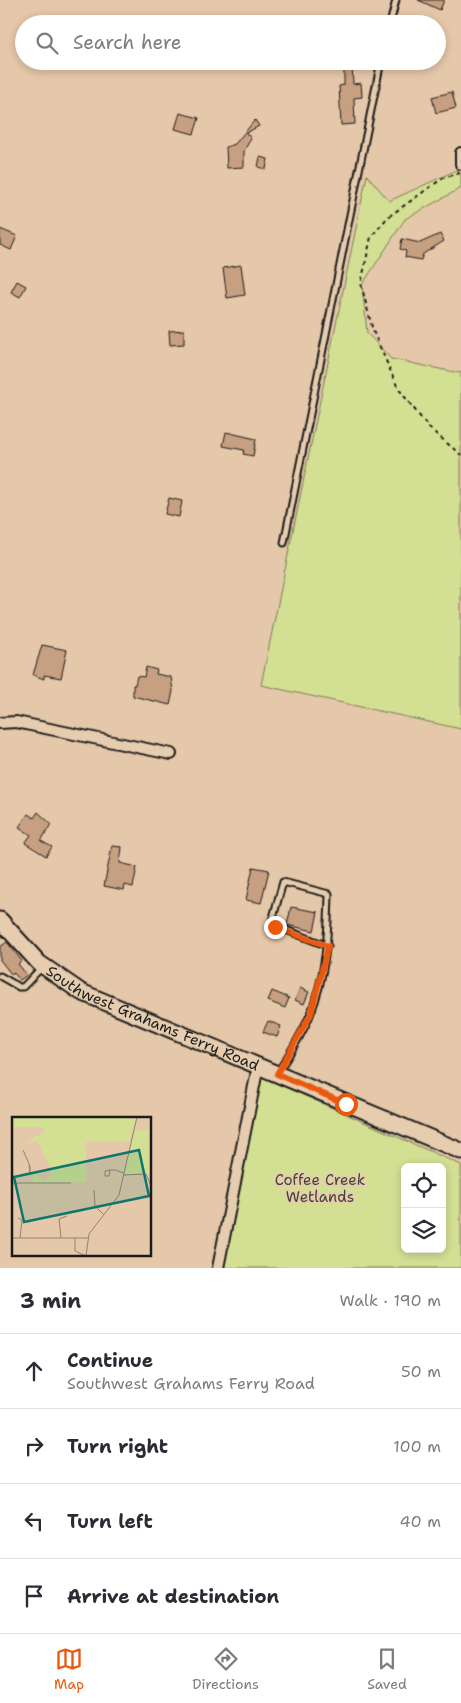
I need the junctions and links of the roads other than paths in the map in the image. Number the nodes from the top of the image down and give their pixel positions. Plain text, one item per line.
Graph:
1 (396, 0) edge
2 (392, 15) edge
3 (379, 70) edge
4 (461, 153) edge
5 (461, 164) edge
6 (284, 544) dead end
7 (0, 723) edge
8 (171, 754) dead end
9 (0, 920) edge
10 (328, 946) junction
11 (43, 966) junction
12 (0, 976) edge
13 (258, 1066) junction
14 (277, 1074) junction
15 (461, 1151) edge
16 (218, 1268) edge

1 - 2 lane
3 - 6 lane
4 - 5 street
7 - 8 street
9 - 11 main road, Southwest Grahams Ferry Road
10 - 10 lane
10 - 14 lane
11 - 12 lane
11 - 13 main road, Southwest Grahams Ferry Road
13 - 14 main road, Southwest Grahams Ferry Road
13 - 16 street
14 - 15 main road, Southwest Grahams Ferry Road

